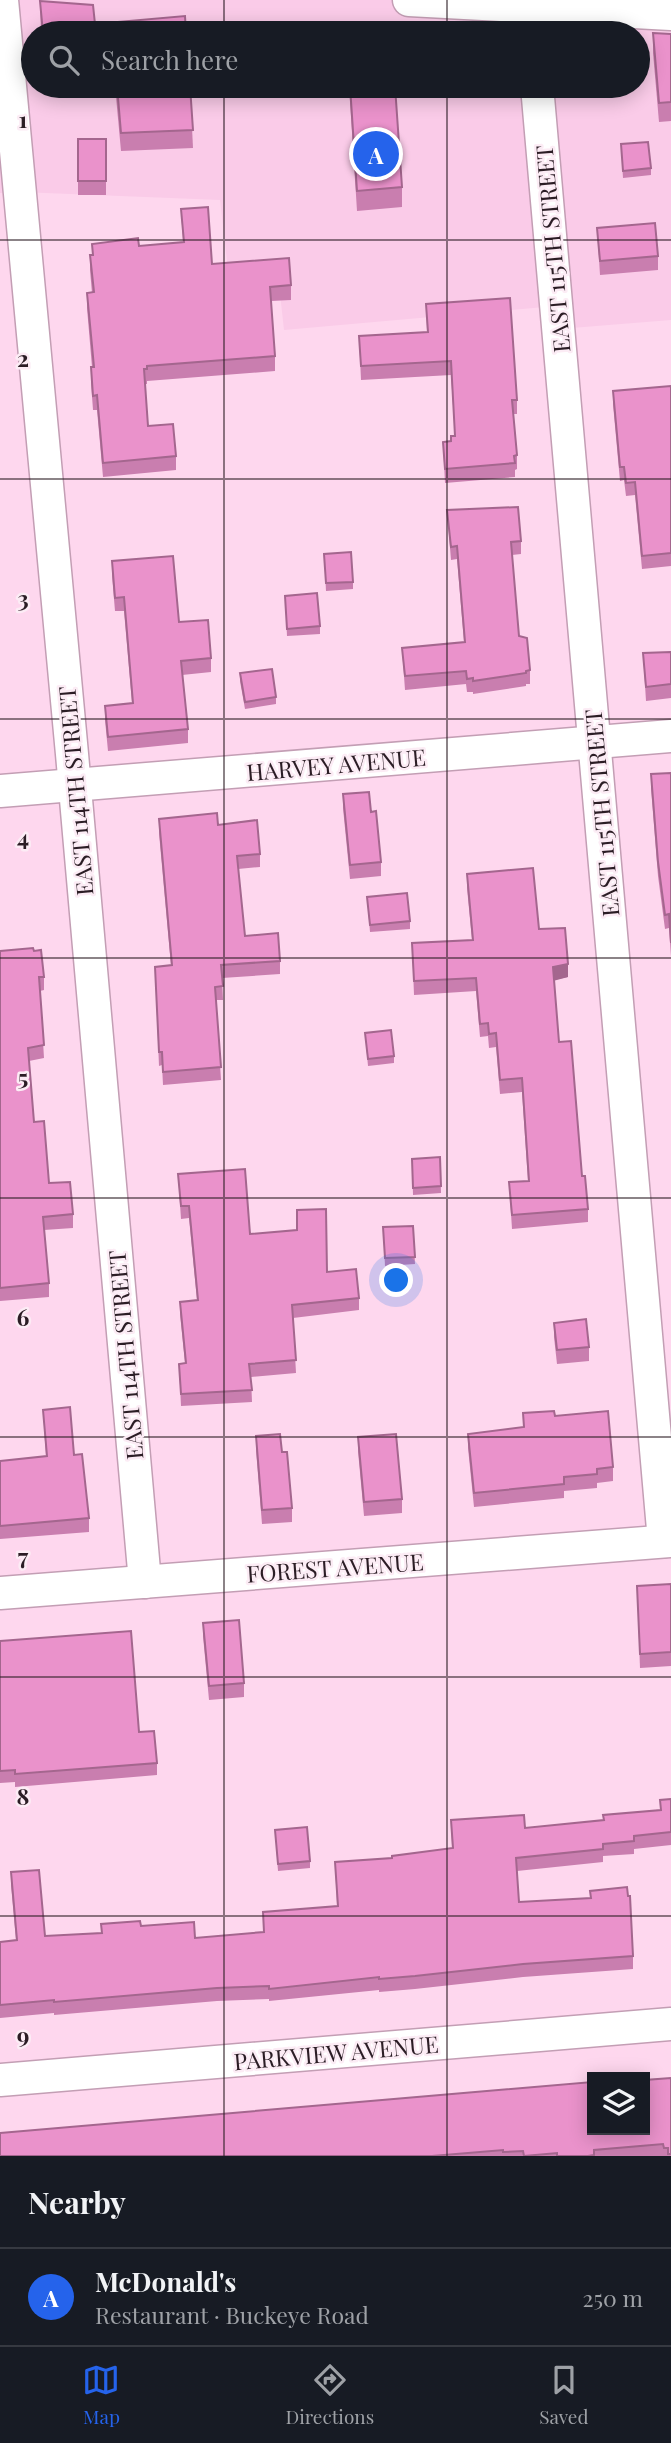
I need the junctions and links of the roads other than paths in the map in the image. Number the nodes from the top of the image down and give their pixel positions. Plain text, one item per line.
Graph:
1 (2, 0) edge
2 (409, 0) edge
3 (671, 14) edge
4 (532, 20) edge
5 (538, 98) edge
6 (671, 736) edge
7 (595, 743) junction
8 (75, 785) junction
9 (0, 791) edge
10 (668, 1541) edge
11 (145, 1582) junction
12 (0, 1593) edge
13 (671, 2024) edge
14 (0, 2080) edge

1 - 8 street, EAST 114TH STREET
2 - 4 street
3 - 4 street
5 - 7 street, EAST 115TH STREET
6 - 7 street, HARVEY AVENUE
7 - 8 street, HARVEY AVENUE
7 - 10 street, EAST 115TH STREET
8 - 9 street, HARVEY AVENUE
8 - 11 street, EAST 114TH STREET
10 - 11 street, FOREST AVENUE
11 - 12 street, FOREST AVENUE
13 - 14 street, PARKVIEW AVENUE

